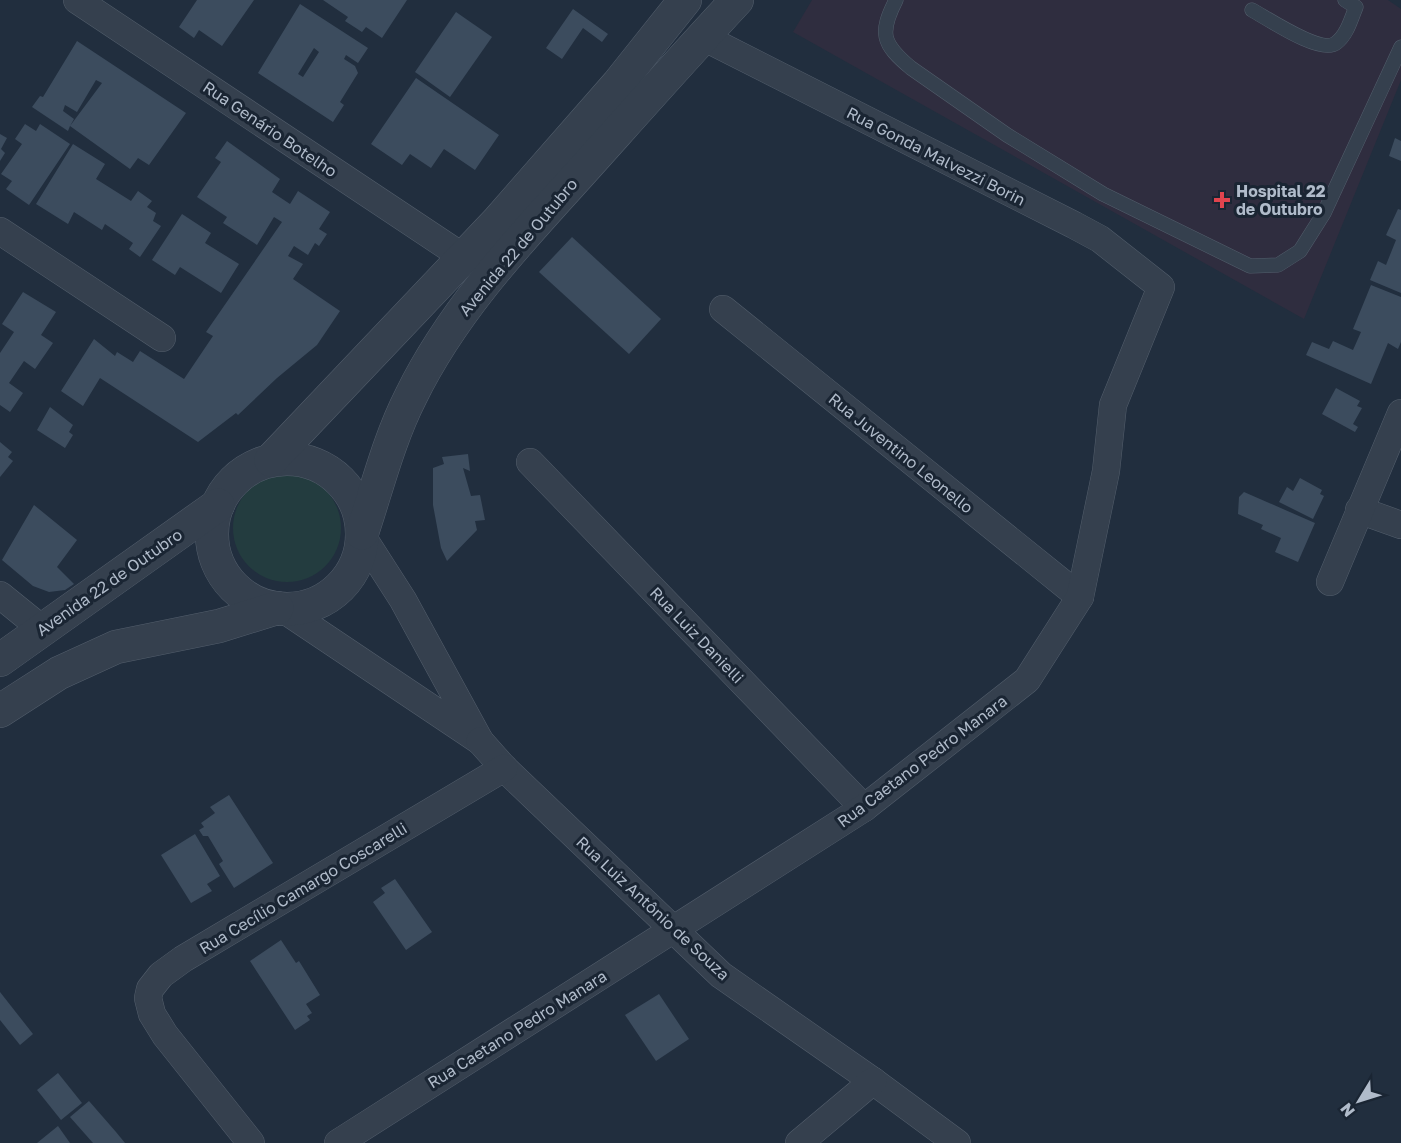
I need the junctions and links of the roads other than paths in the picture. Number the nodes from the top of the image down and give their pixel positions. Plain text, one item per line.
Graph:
1 (77, 0) edge
2 (685, 0) edge
3 (737, 0) edge
4 (896, 0) edge
5 (1345, 0) edge
6 (1252, 10) dead end
7 (703, 37) junction
8 (1401, 47) edge
9 (0, 231) edge
10 (463, 257) junction
11 (1161, 286) joint
12 (723, 309) dead end
13 (162, 338) dead end
14 (1401, 413) edge
15 (271, 460) junction
16 (530, 462) dead end
17 (218, 504) junction
18 (1359, 510) junction
19 (1401, 525) edge
20 (362, 535) junction
21 (1330, 582) dead end
22 (0, 595) edge
23 (1080, 597) junction
24 (280, 609) junction
25 (42, 629) junction
26 (0, 660) edge
27 (0, 711) edge
28 (480, 741) junction
29 (504, 768) junction
30 (864, 808) junction
31 (675, 929) junction
32 (873, 1081) junction
33 (251, 1143) edge
34 (338, 1143) edge
35 (799, 1143) edge
36 (957, 1143) edge

1 - 10 street, Rua Genário Botelho
2 - 10 street, Avenida 22 de Outubro
3 - 7 street, Avenida 22 de Outubro
4 - 8 lane
5 - 6 lane
7 - 11 street, Rua Gonda Malvezzi Borin
7 - 20 street, Avenida 22 de Outubro
9 - 13 street
10 - 15 street, Avenida 22 de Outubro
11 - 23 street, Rua Caetano Pedro Manara
12 - 23 street, Rua Juventino Leonello
14 - 18 street
15 - 17 street
15 - 20 street
16 - 30 street, Rua Luiz Danielli
17 - 24 street
17 - 25 street, Avenida 22 de Outubro
18 - 19 street
18 - 21 street
20 - 24 street
20 - 28 street
22 - 25 street
23 - 30 street, Rua Caetano Pedro Manara
24 - 27 street
24 - 28 street
25 - 26 street, Avenida 22 de Outubro
28 - 29 street, Rua Luiz Antônio de Souza
29 - 31 street, Rua Luiz Antônio de Souza
29 - 33 street, Rua Cecílio Camargo Coscarelli
30 - 31 street, Rua Caetano Pedro Manara
31 - 32 street, Rua Luiz Antônio de Souza
31 - 34 street, Rua Caetano Pedro Manara
32 - 35 street
32 - 36 street, Rua Luiz Antônio de Souza

